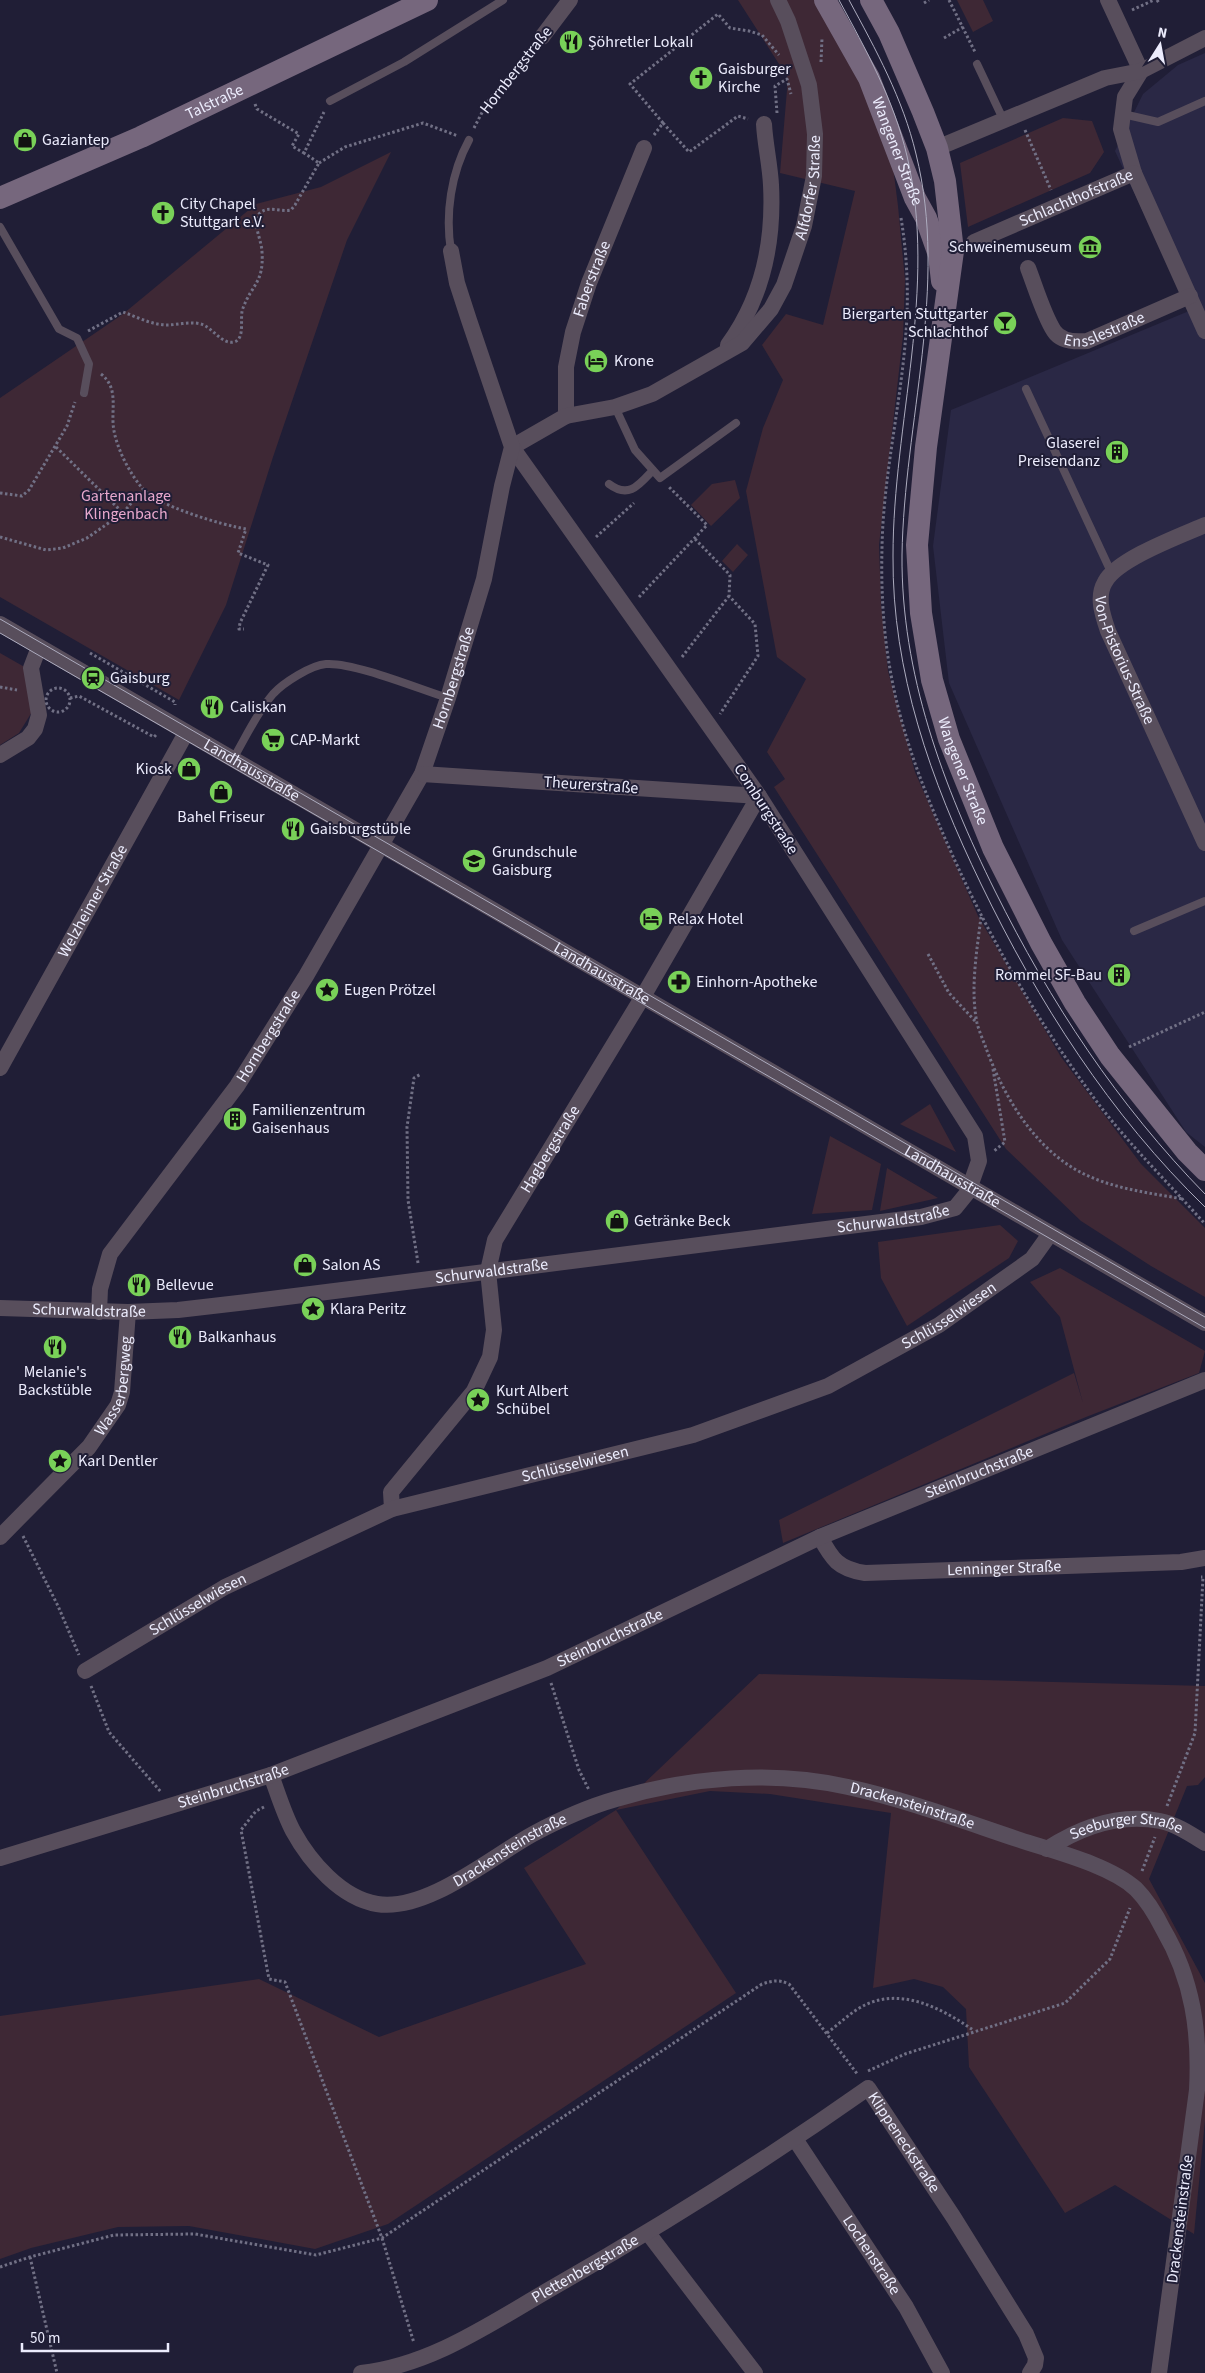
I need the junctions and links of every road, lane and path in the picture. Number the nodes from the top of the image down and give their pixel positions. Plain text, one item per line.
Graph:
1 (427, 0) edge
2 (503, 0) edge
3 (570, 0) edge
4 (778, 0) edge
5 (825, 0) edge
6 (871, 0) edge
7 (929, 0) edge
8 (949, 0) edge
9 (1108, 0) edge
10 (1157, 1) edge
11 (924, 3) dead end
12 (1116, 18) junction
13 (963, 27) junction
14 (542, 37) joint
15 (944, 38) dead end
16 (1205, 38) edge
17 (782, 59) dead end
18 (977, 64) joint
19 (1141, 71) junction
20 (809, 85) junction
21 (247, 87) junction
22 (330, 101) joint
23 (1205, 101) edge
24 (1123, 114) junction
25 (1011, 116) junction
26 (663, 123) junction
27 (764, 124) junction
28 (469, 140) junction
29 (644, 148) joint
30 (937, 148) junction
31 (304, 153) junction
32 (319, 163) junction
33 (1134, 173) junction
34 (0, 198) edge
35 (1058, 206) junction
36 (0, 227) edge
37 (974, 242) dead end
38 (451, 251) joint
39 (1028, 268) dead end
40 (1190, 296) junction
41 (946, 309) junction
42 (102, 321) dead end
43 (1205, 331) edge
44 (722, 353) junction
45 (89, 364) junction
46 (1026, 388) dead end
47 (84, 393) joint
48 (615, 407) junction
49 (566, 416) junction
50 (736, 423) dead end
51 (56, 447) junction
52 (512, 447) junction
53 (653, 470) junction
54 (660, 478) junction
55 (609, 484) dead end
56 (143, 489) junction
57 (0, 493) edge
58 (636, 501) dead end
59 (123, 513) junction
60 (1205, 525) edge
61 (0, 538) edge
62 (695, 539) junction
63 (584, 547) junction
64 (1112, 574) junction
65 (729, 596) junction
66 (627, 609) junction
67 (0, 624) edge
68 (244, 629) dead end
69 (39, 647) junction
70 (671, 671) junction
71 (742, 681) junction
72 (746, 684) dead end
73 (448, 698) junction
74 (47, 704) joint
75 (711, 728) junction
76 (186, 733) junction
77 (0, 755) edge
78 (232, 759) junction
79 (422, 774) junction
80 (759, 796) junction
81 (1205, 844) edge
82 (381, 846) junction
83 (1205, 902) edge
84 (981, 916) dead end
85 (1134, 932) dead end
86 (928, 954) dead end
87 (643, 996) junction
88 (1205, 1012) edge
89 (977, 1023) junction
90 (1124, 1050) dead end
91 (993, 1066) junction
92 (0, 1068) edge
93 (421, 1074) dead end
94 (1002, 1146) dead end
95 (1205, 1170) edge
96 (970, 1188) junction
97 (1184, 1199) dead end
98 (1050, 1234) junction
99 (418, 1262) dead end
100 (488, 1271) junction
101 (0, 1308) edge
102 (99, 1312) junction
103 (128, 1312) junction
104 (1205, 1323) edge
105 (1204, 1384) edge
106 (392, 1509) junction
107 (12, 1525) junction
108 (0, 1537) edge
109 (820, 1537) junction
110 (1205, 1558) edge
111 (1181, 1562) junction
112 (546, 1668) junction
113 (85, 1671) junction
114 (271, 1776) junction
115 (280, 1799) junction
116 (597, 1805) junction
117 (174, 1807) junction
118 (1162, 1821) junction
119 (1205, 1843) edge
120 (1047, 1849) junction
121 (0, 1858) edge
122 (1092, 1979) dead end
123 (974, 2031) junction
124 (827, 2033) junction
125 (863, 2081) junction
126 (795, 2138) junction
127 (648, 2233) junction
128 (382, 2238) junction
129 (30, 2257) junction
130 (0, 2267) edge
131 (419, 2360) junction
132 (57, 2373) edge
133 (361, 2373) edge
134 (755, 2373) edge
135 (942, 2373) edge
136 (1030, 2373) edge
137 (1160, 2373) edge

1 - 21 street, Talstraße
2 - 22 lane
3 - 14 street, Hornbergstraße
4 - 20 street, Alfdorfer Straße
5 - 41 street, Wangener Straße
6 - 30 street, Wangener Straße
7 - 11 path
8 - 13 path
9 - 12 street
10 - 12 path
12 - 19 street
13 - 15 path
13 - 18 path
14 - 28 path, Hornbergstraße
16 - 19 street
17 - 26 path
18 - 25 lane
19 - 24 street, Schlachthofstraße
19 - 25 street
20 - 27 path
20 - 44 street, Alfdorfer Straße
21 - 31 path
21 - 34 street, Talstraße
22 - 31 path
23 - 24 lane
24 - 33 street, Schlachthofstraße
25 - 30 street
25 - 35 path
26 - 27 path
26 - 29 path
27 - 44 street, Alfdorfer Straße
28 - 32 path
28 - 38 lane
29 - 49 street, Faberstraße
30 - 41 street, Wangener Straße
31 - 32 path
32 - 42 path
33 - 35 street, Schlachthofstraße
33 - 40 street
35 - 37 street, Schlachthofstraße
36 - 45 lane
38 - 52 street
39 - 40 street, Ensslestraße
40 - 43 street
41 - 95 street, Wangener Straße
44 - 48 street, Alfdorfer Straße
45 - 47 lane
45 - 56 path
46 - 64 lane
47 - 51 path
48 - 49 street, Alfdorfer Straße
48 - 53 lane
49 - 52 street, Alfdorfer Straße
50 - 54 lane
51 - 57 path
51 - 59 path
52 - 63 street, Comburgstraße
52 - 73 street, Hornbergstraße
53 - 54 lane
53 - 55 lane
54 - 62 path
56 - 59 path
56 - 68 path
58 - 63 path
59 - 61 path
60 - 64 street, Von-Pistorius-Straße
62 - 65 path
62 - 66 path
63 - 66 street, Comburgstraße
64 - 81 street, Von-Pistorius-Straße
65 - 70 path
65 - 71 path
66 - 70 street, Comburgstraße
67 - 69 street, Landhausstraße
69 - 76 street, Landhausstraße
69 - 77 street
70 - 75 street, Comburgstraße
71 - 72 path
71 - 75 path
73 - 78 lane
73 - 79 street, Hornbergstraße
74 - 74 path
75 - 80 street, Comburgstraße
76 - 78 street, Landhausstraße
76 - 92 street, Welzheimer Straße
78 - 82 street, Landhausstraße
79 - 80 street, Theurerstraße
79 - 82 street, Hornbergstraße
80 - 87 street, Hagbergstraße
80 - 96 street, Comburgstraße
82 - 87 street, Landhausstraße
82 - 102 street, Hornbergstraße
83 - 85 lane
84 - 89 path
86 - 89 path
87 - 96 street, Landhausstraße
87 - 100 street, Hagbergstraße
88 - 90 path
89 - 91 path
91 - 94 path
91 - 97 path
93 - 99 path
96 - 98 street, Landhausstraße
96 - 100 street, Schurwaldstraße
98 - 104 street, Landhausstraße
98 - 106 street, Schlüsselwiesen
100 - 103 street, Schurwaldstraße
100 - 106 street, Hagbergstraße
101 - 102 street, Schurwaldstraße
102 - 103 street, Schurwaldstraße
103 - 107 street, Wasserbergweg
105 - 109 street, Steinbruchstraße
106 - 113 street, Schlüsselwiesen
107 - 108 street, Wasserbergweg
107 - 113 path
109 - 111 street, Lenninger Straße
109 - 112 street, Steinbruchstraße
110 - 111 street, Lenninger Straße
111 - 118 path
112 - 114 street, Steinbruchstraße
112 - 116 path
113 - 117 path
114 - 115 street, Drackensteinstraße
114 - 117 street, Steinbruchstraße
115 - 116 street, Drackensteinstraße
115 - 128 path
116 - 120 street, Drackensteinstraße
117 - 121 street, Steinbruchstraße
118 - 119 street, Seeburger Straße
118 - 120 street, Seeburger Straße
120 - 137 street, Drackensteinstraße
122 - 123 path
123 - 124 path
123 - 125 path
124 - 125 path
124 - 128 path
125 - 126 street, Klippeneckstraße
125 - 136 street, Klippeneckstraße
126 - 127 street, Klippeneckstraße
126 - 135 street, Lochenstraße
127 - 131 street, Plettenbergstraße
127 - 134 street, Plettenbergstraße
128 - 129 path
128 - 131 path
129 - 130 path
129 - 132 path
131 - 133 street, Plettenbergstraße

